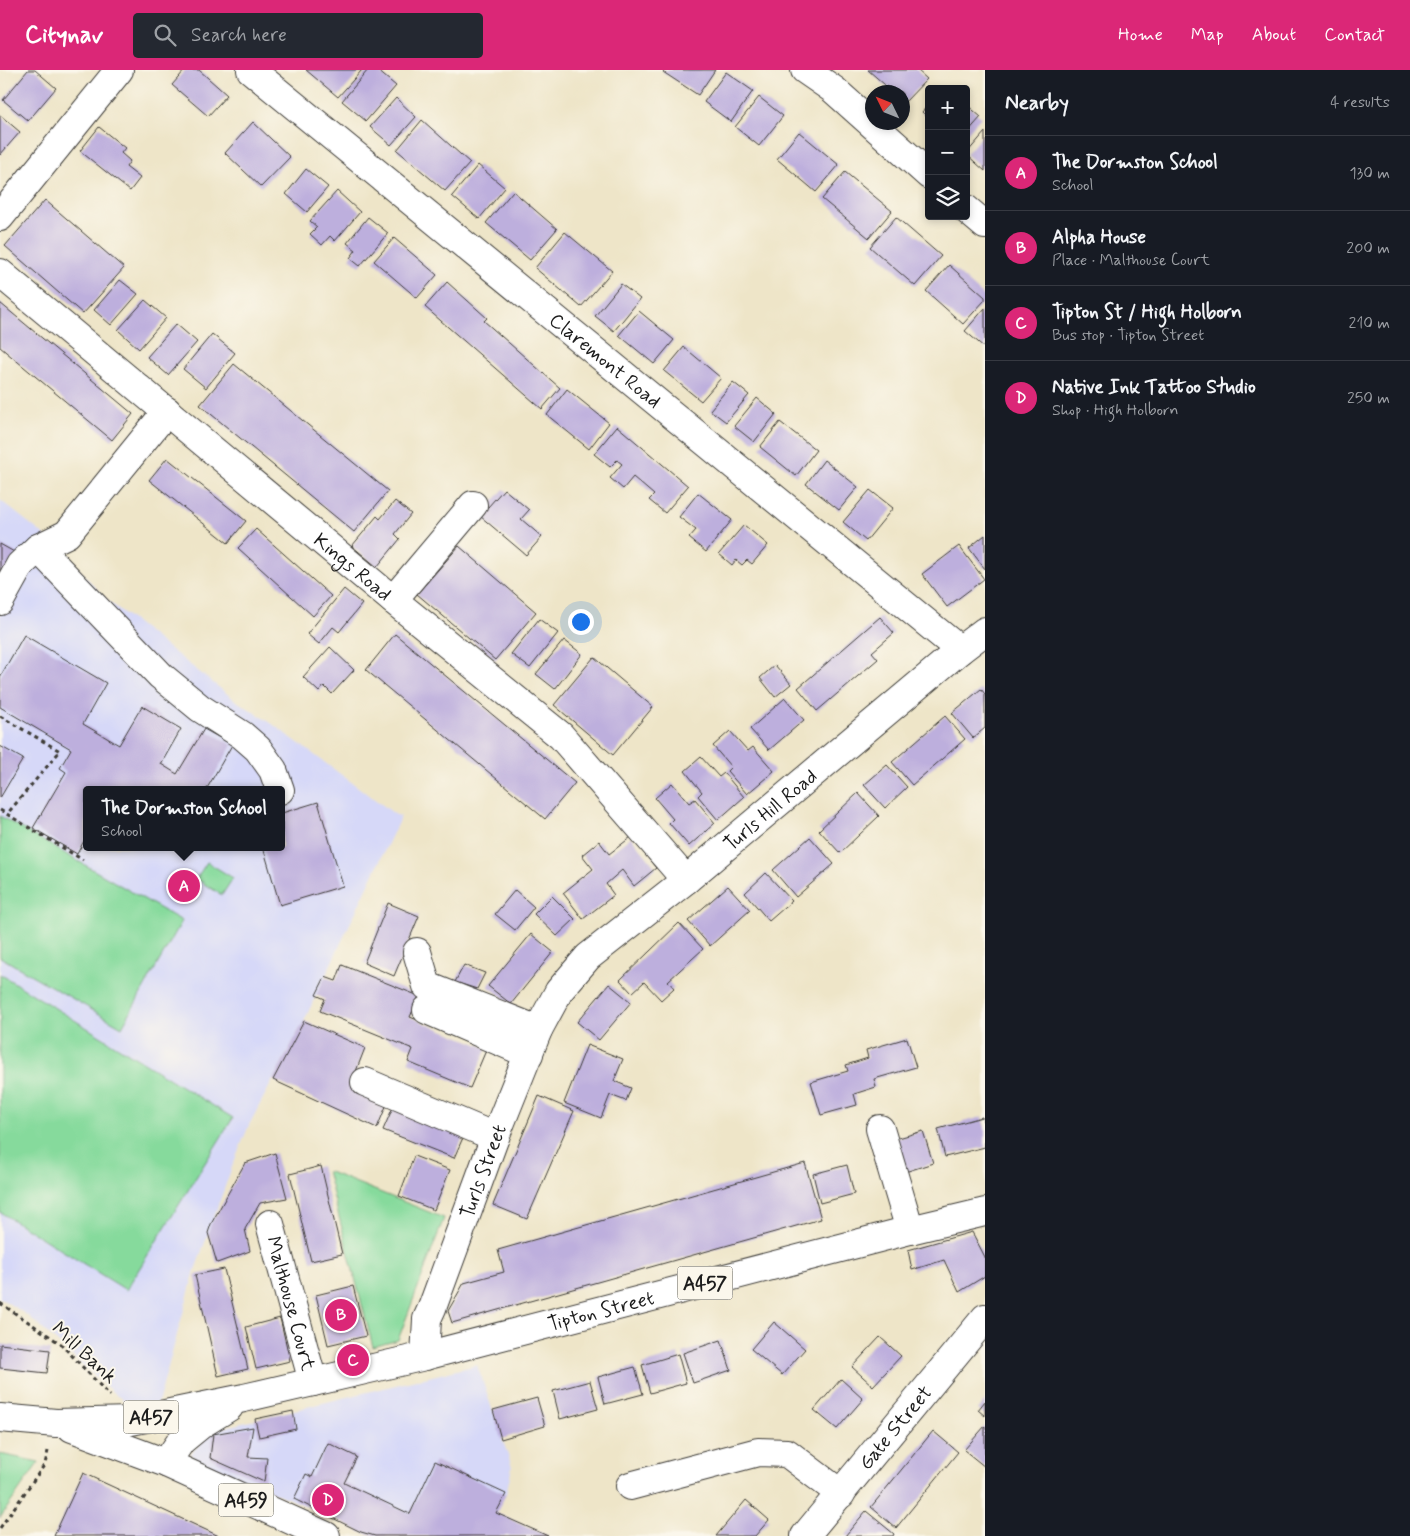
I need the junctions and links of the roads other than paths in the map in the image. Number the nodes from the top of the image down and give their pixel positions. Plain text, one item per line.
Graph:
1 (119, 70) edge
2 (251, 70) edge
3 (805, 70) edge
4 (925, 171) edge
5 (970, 212) edge
6 (0, 217) edge
7 (985, 225) edge
8 (0, 273) edge
9 (167, 412) junction
10 (473, 504) dead end
11 (38, 548) junction
12 (0, 600) edge
13 (393, 600) junction
14 (985, 631) edge
15 (960, 650) junction
16 (279, 786) edge
17 (686, 880) junction
18 (417, 952) dead end
19 (558, 991) joint
20 (427, 1010) dead end
21 (534, 1042) junction
22 (364, 1082) dead end
23 (880, 1129) dead end
24 (495, 1137) junction
25 (985, 1212) edge
26 (270, 1224) dead end
27 (910, 1230) junction
28 (985, 1318) edge
29 (425, 1356) junction
30 (313, 1382) junction
31 (244, 1398) junction
32 (0, 1418) edge
33 (56, 1423) junction
34 (166, 1463) junction
35 (630, 1486) dead end
36 (841, 1494) junction
37 (326, 1536) edge
38 (806, 1536) edge

1 - 6 street
2 - 15 street, Claremont Road
3 - 4 street
5 - 7 street
8 - 9 street, Kings Road
9 - 11 street
9 - 13 street, Kings Road
10 - 13 street
11 - 12 street
11 - 16 street
13 - 17 street, Kings Road
14 - 15 street, Turls Hill Road
15 - 17 street, Turls Hill Road
17 - 19 street, Turls Hill Road
18 - 21 street
19 - 21 street, Turls Street
20 - 21 street
21 - 24 street, Turls Street
22 - 24 street
23 - 27 street
24 - 29 street, Turls Street
25 - 27 street, Tipton Street / A457
26 - 30 street, Malthouse Court
27 - 29 street, Tipton Street / A457
28 - 36 street, Gate Street
29 - 30 street, Tipton Street / A457
30 - 31 street, Tipton Street / A457
31 - 33 street, Tipton Street / A457
31 - 34 street, Tipton Street / A457
32 - 33 street, A459
33 - 34 street, A459
34 - 37 street, A459
35 - 36 street
36 - 38 street, Gate Street

